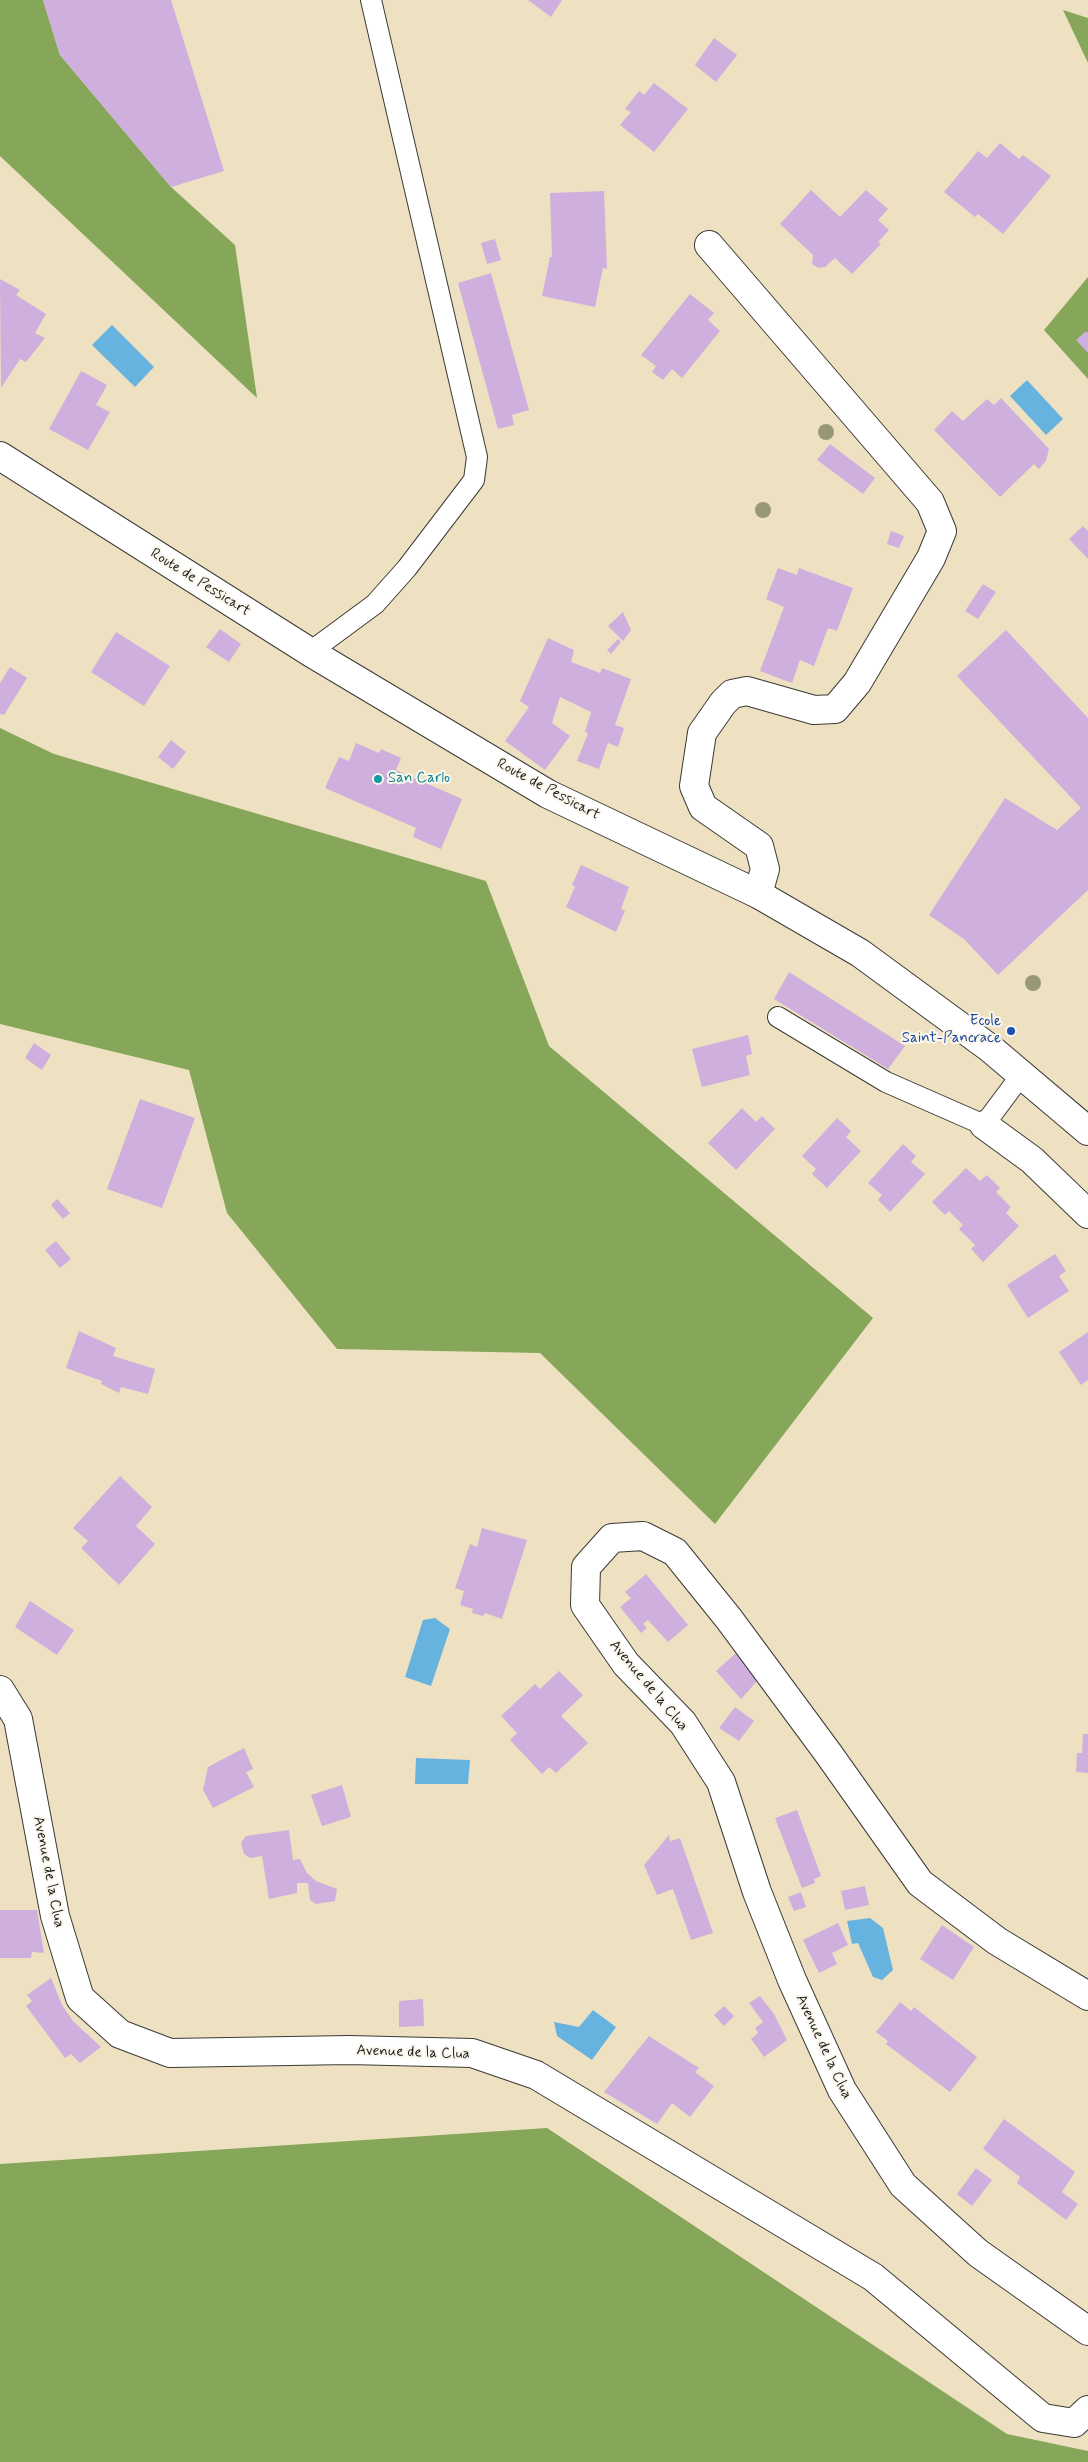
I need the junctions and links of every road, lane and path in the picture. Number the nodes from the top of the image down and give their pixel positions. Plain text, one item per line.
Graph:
1 (371, 0) edge
2 (709, 246) dead end
3 (0, 456) edge
4 (310, 652) junction
5 (758, 894) junction
6 (778, 1017) dead end
7 (1022, 1074) junction
8 (984, 1125) junction
9 (1088, 1131) edge
10 (1088, 1214) edge
11 (0, 1690) edge
12 (1088, 1996) edge
13 (1088, 2331) edge
14 (1088, 2410) edge

1 - 4 lane
2 - 5 street
3 - 4 street, Route de Pessicart
4 - 5 street, Route de Pessicart
5 - 7 street, Route de Pessicart
6 - 8 lane
7 - 8 lane
7 - 9 street, Route de Pessicart
8 - 10 street
11 - 14 street, Avenue de la Clua
12 - 13 street, Avenue de la Clua

